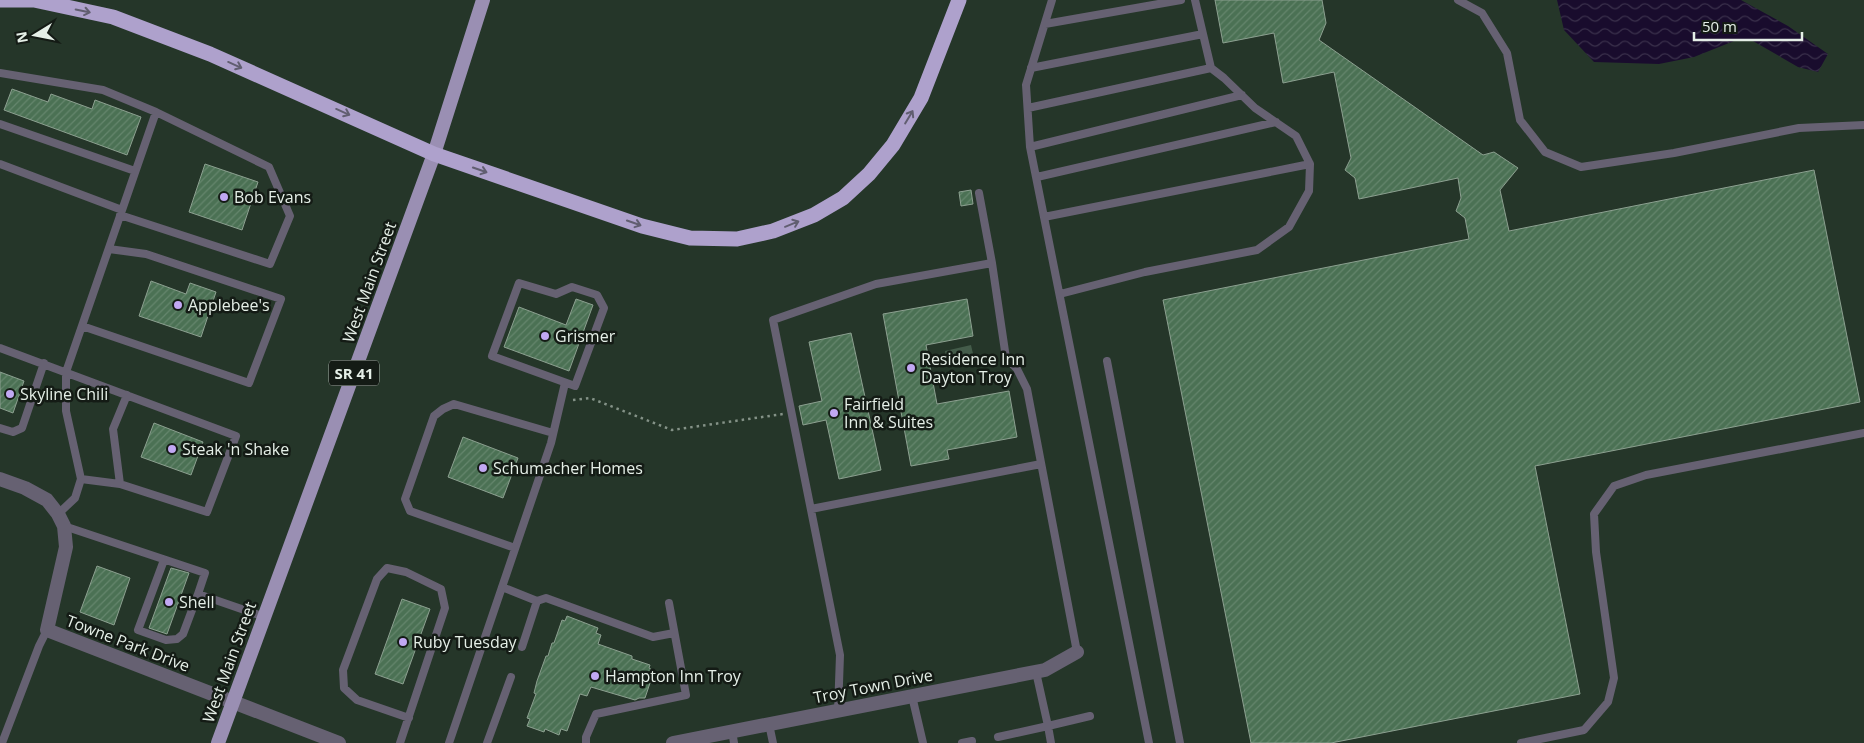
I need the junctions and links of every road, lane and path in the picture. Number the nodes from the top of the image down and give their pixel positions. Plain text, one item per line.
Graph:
1 (0, 0) edge
2 (483, 0) edge
3 (959, 0) edge
4 (1052, 0) edge
5 (1181, 0) edge
6 (1195, 0) edge
7 (1458, 0) edge
8 (1045, 24) junction
9 (1203, 34) junction
10 (1031, 68) junction
11 (1211, 68) junction
12 (0, 73) edge
13 (1242, 96) junction
14 (1028, 108) junction
15 (156, 112) junction
16 (1276, 122) junction
17 (0, 124) edge
18 (1864, 125) edge
19 (1030, 147) junction
20 (434, 154) junction
21 (0, 164) edge
22 (1310, 164) junction
23 (135, 171) junction
24 (1036, 178) junction
25 (980, 193) dead end
26 (121, 213) junction
27 (1044, 217) junction
28 (108, 249) junction
29 (992, 263) junction
30 (1060, 294) junction
31 (82, 326) junction
32 (0, 348) edge
33 (1107, 361) dead end
34 (44, 363) junction
35 (66, 372) junction
36 (565, 383) junction
37 (127, 395) junction
38 (792, 412) junction
39 (557, 414) junction
40 (0, 428) edge
41 (553, 433) junction
42 (1864, 433) edge
43 (1041, 464) junction
44 (0, 479) edge
45 (81, 479) junction
46 (120, 484) junction
47 (811, 509) junction
48 (58, 514) junction
49 (64, 526) junction
50 (515, 548) junction
51 (164, 560) junction
52 (502, 587) junction
53 (198, 594) junction
54 (537, 601) junction
55 (669, 603) dead end
56 (265, 616) junction
57 (47, 630) junction
58 (674, 633) junction
59 (522, 647) dead end
60 (1077, 652) joint
61 (1036, 672) junction
62 (511, 677) dead end
63 (912, 696) junction
64 (233, 701) junction
65 (838, 710) junction
66 (1090, 716) dead end
67 (409, 718) junction
68 (769, 724) junction
69 (1048, 726) junction
70 (733, 737) edge
71 (998, 737) dead end
72 (698, 740) edge
73 (972, 741) dead end
74 (331, 742) edge
75 (2, 743) edge
76 (218, 743) edge
77 (400, 743) edge
78 (449, 743) edge
79 (487, 743) edge
80 (586, 743) edge
81 (672, 743) edge
82 (773, 743) edge
83 (922, 743) edge
84 (962, 743) edge
85 (1051, 743) edge
86 (1149, 743) edge
87 (1180, 743) edge
88 (1522, 743) edge

1 -> 20 highway
2 - 20 main road, West Main Street / SR 41
20 -> 3 highway
4 - 8 lane
5 - 8 lane
6 - 9 lane
7 - 18 lane
8 - 10 lane
9 - 10 lane
9 - 11 lane
10 - 14 lane
11 - 13 lane
11 - 14 lane
12 - 15 lane
13 - 16 lane
13 - 19 lane
14 - 19 lane
15 - 23 lane
15 - 26 lane
16 - 22 lane
16 - 24 lane
17 - 23 lane
19 - 24 lane
20 - 56 main road, West Main Street / SR 41
21 - 26 lane
22 - 27 lane
22 - 30 lane
23 - 26 lane
24 - 27 lane
25 - 29 lane
26 - 28 lane
27 - 30 lane
28 - 31 lane
28 - 31 lane
29 - 38 lane
29 - 43 lane
30 - 86 lane
31 - 35 lane
32 - 34 lane
33 - 87 lane
34 - 35 lane
34 - 40 lane
35 - 37 lane
35 - 45 lane
36 - 36 lane
36 - 39 lane
37 - 46 lane
37 - 46 lane
38 - 39 path
38 - 47 lane
39 - 41 lane
41 - 50 lane
41 - 50 lane
42 - 88 lane
43 - 47 lane
43 - 60 lane
44 - 48 street, Towne Park Drive
45 - 46 lane
45 - 48 lane
47 - 65 lane
48 - 49 street, Towne Park Drive
49 - 51 lane
49 - 57 street, Towne Park Drive
50 - 52 lane
51 - 53 lane
51 - 53 lane
52 - 54 lane
52 - 78 lane
53 - 56 lane
54 - 58 lane
54 - 59 lane
55 - 58 lane
56 - 64 main road, West Main Street / SR 41
57 - 64 street, Towne Park Drive
57 - 75 lane
58 - 80 lane
60 - 61 street, Troy Town Drive
61 - 63 street, Troy Town Drive
61 - 69 lane
62 - 79 lane
63 - 65 street, Troy Town Drive
63 - 83 lane
64 - 74 street
64 - 76 main road, West Main Street / SR 41
65 - 68 street, Troy Town Drive
66 - 69 lane
67 - 67 lane
67 - 77 lane
68 - 70 street, Troy Town Drive
68 - 82 lane
69 - 71 lane
69 - 85 lane
70 - 72 street, Troy Town Drive
72 - 81 street, Troy Town Drive
73 - 84 lane

